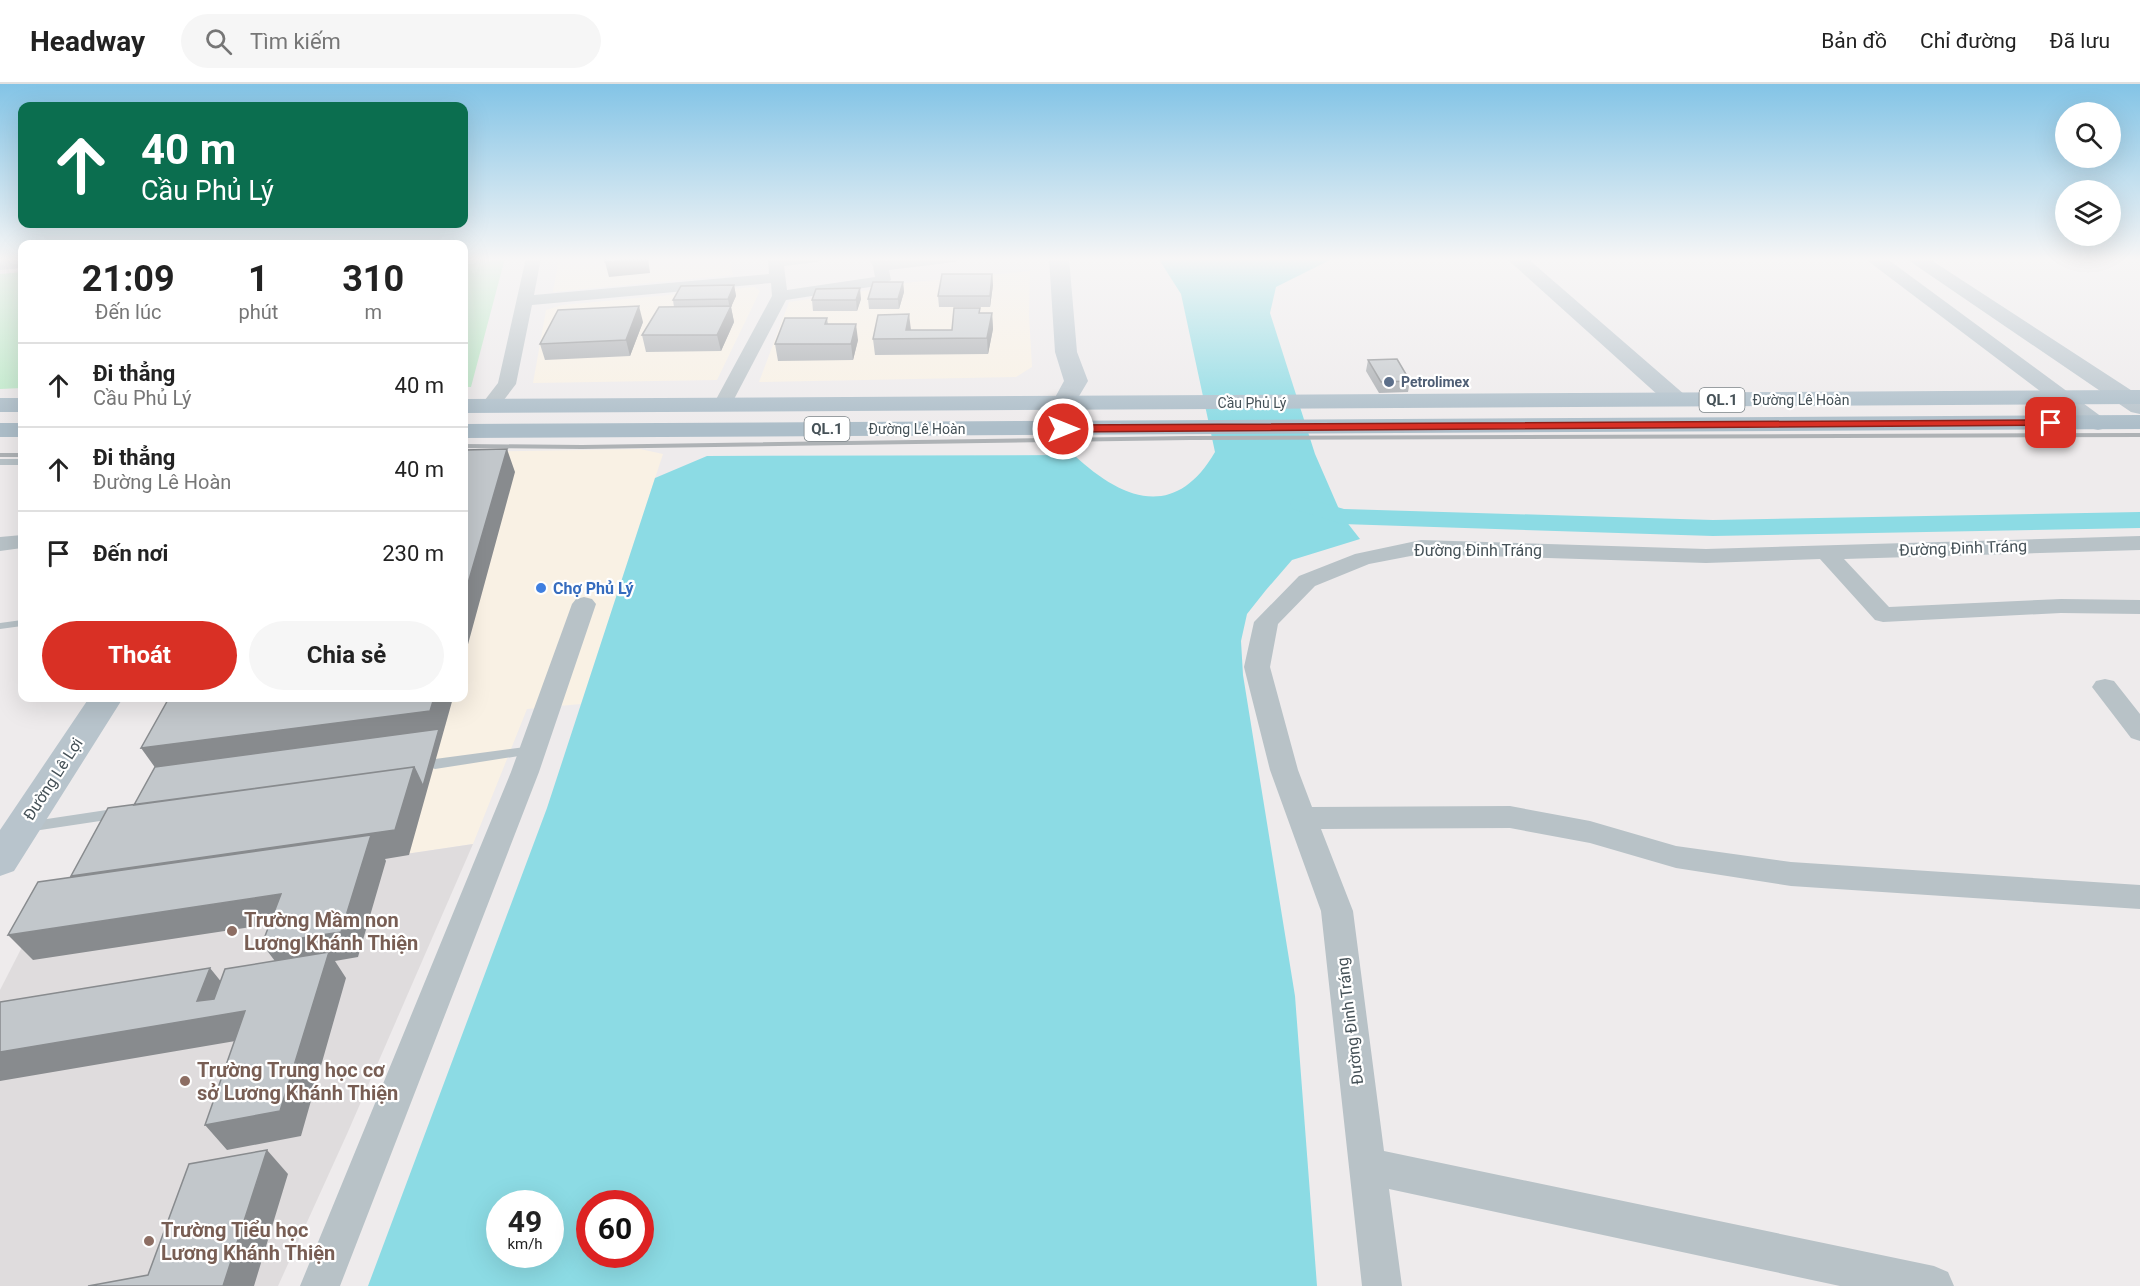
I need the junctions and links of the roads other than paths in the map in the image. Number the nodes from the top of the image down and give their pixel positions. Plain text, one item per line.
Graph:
1 (522, 314) edge
2 (770, 314) edge
3 (1063, 314) edge
4 (1579, 314) edge
5 (1949, 314) edge
6 (2002, 314) edge
7 (2063, 398) junction
8 (1677, 400) junction
9 (2136, 400) edge
10 (1186, 403) joint
11 (1318, 403) joint
12 (1064, 404) junction
13 (0, 405) edge
14 (18, 405) edge
15 (468, 405) edge
16 (490, 405) junction
17 (722, 405) junction
18 (2140, 422) edge
19 (2098, 423) junction
20 (1191, 428) joint
21 (1326, 428) joint
22 (1063, 429) junction
23 (0, 430) edge
24 (18, 430) edge
25 (468, 431) edge
26 (0, 462) edge
27 (18, 462) edge
28 (18, 542) edge
29 (2140, 543) edge
30 (0, 544) edge
31 (1826, 552) junction
32 (584, 604) dead end
33 (2140, 607) edge
34 (18, 624) edge
35 (0, 626) edge
36 (2104, 687) dead end
37 (103, 702) edge
38 (2140, 732) edge
39 (533, 750) junction
40 (435, 764) dead end
41 (129, 811) edge
42 (1302, 818) junction
43 (8, 845) edge
44 (2140, 897) edge
45 (1368, 1166) junction
46 (320, 1286) edge
47 (1382, 1286) edge
48 (1934, 1286) edge

1 - 16 street
2 - 17 street
3 - 12 street
4 - 8 street
5 - 7 street
6 - 9 street
7 - 8 main road, Đường Lê Hoàn / QL.1
7 - 9 main road, Đường Lê Hoàn / QL.1
7 - 19 street
8 - 11 main road, Đường Lê Hoàn / QL.1
10 - 11 main road, Cầu Phủ Lý / QL.1
10 - 12 main road, Đường Lê Hoàn / QL.1
12 - 17 main road, Đường Lê Hoàn / QL.1
12 - 22 main road
13 - 14 main road
15 - 16 main road, Đường Lê Hoàn / QL.1
16 - 17 main road, Đường Lê Hoàn / QL.1
18 - 19 main road, Đường Lê Hoàn / QL.1
19 - 21 main road, Đường Lê Hoàn / QL.1
20 - 21 main road, Cầu Phủ Lý / QL.1
20 - 22 main road, Đường Lê Hoàn / QL.1
22 - 25 main road, Đường Lê Hoàn / QL.1
23 - 24 main road
26 - 27 lane
28 - 30 street
29 - 31 street, Đường Đinh Tráng
31 - 33 street
31 - 42 street, Đường Đinh Tráng
32 - 39 street
34 - 35 lane
36 - 38 street
37 - 43 street, Đường Lê Lợi
39 - 40 lane
39 - 46 street
41 - 43 lane
42 - 44 street
42 - 45 street, Đường Đinh Tráng
45 - 47 street, Đường Đinh Tráng
45 - 48 street

